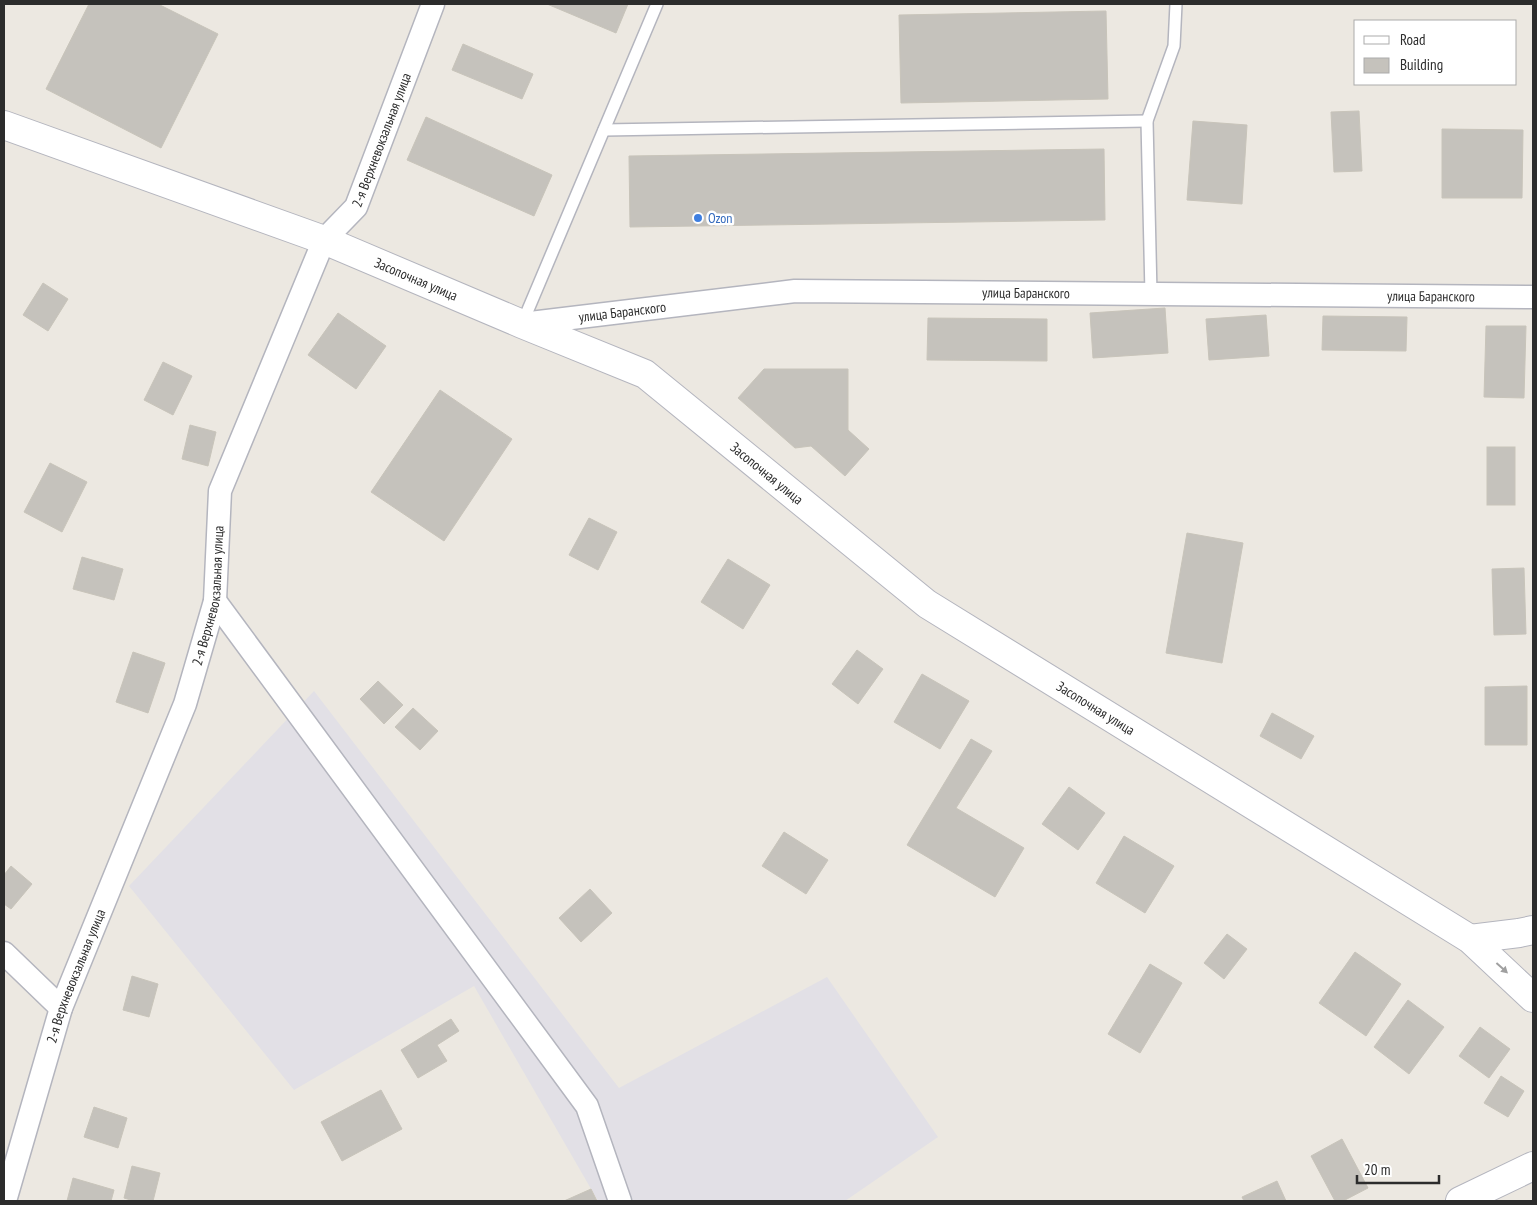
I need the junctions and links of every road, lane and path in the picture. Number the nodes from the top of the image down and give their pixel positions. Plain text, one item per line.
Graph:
1 (434, 4) edge
2 (657, 4) edge
3 (1176, 4) edge
4 (1147, 121) junction
5 (4, 125) edge
6 (604, 130) junction
7 (324, 240) junction
8 (1151, 294) junction
9 (1533, 297) edge
10 (522, 324) junction
11 (215, 601) junction
12 (1533, 930) edge
13 (1470, 939) junction
14 (4, 953) edge
15 (1533, 998) edge
16 (61, 1008) junction
17 (1533, 1166) edge
18 (5, 1201) edge
19 (620, 1201) edge
20 (1460, 1201) edge

1 - 7 street, 2-я Верхневокзальная улица
2 - 6 lane
3 - 4 lane
4 - 6 lane
4 - 8 lane
5 - 7 street, Засопочная улица
6 - 10 lane
7 - 10 street, Засопочная улица
7 - 11 street, 2-я Верхневокзальная улица
8 - 9 street, улица Баранского
8 - 10 street, улица Баранского
10 - 13 street, Засопочная улица
11 - 16 street, 2-я Верхневокзальная улица
11 - 19 street
12 - 13 street
13 -> 15 street, Засопочная улица
14 - 16 street
16 - 18 street, 2-я Верхневокзальная улица
17 - 20 street

